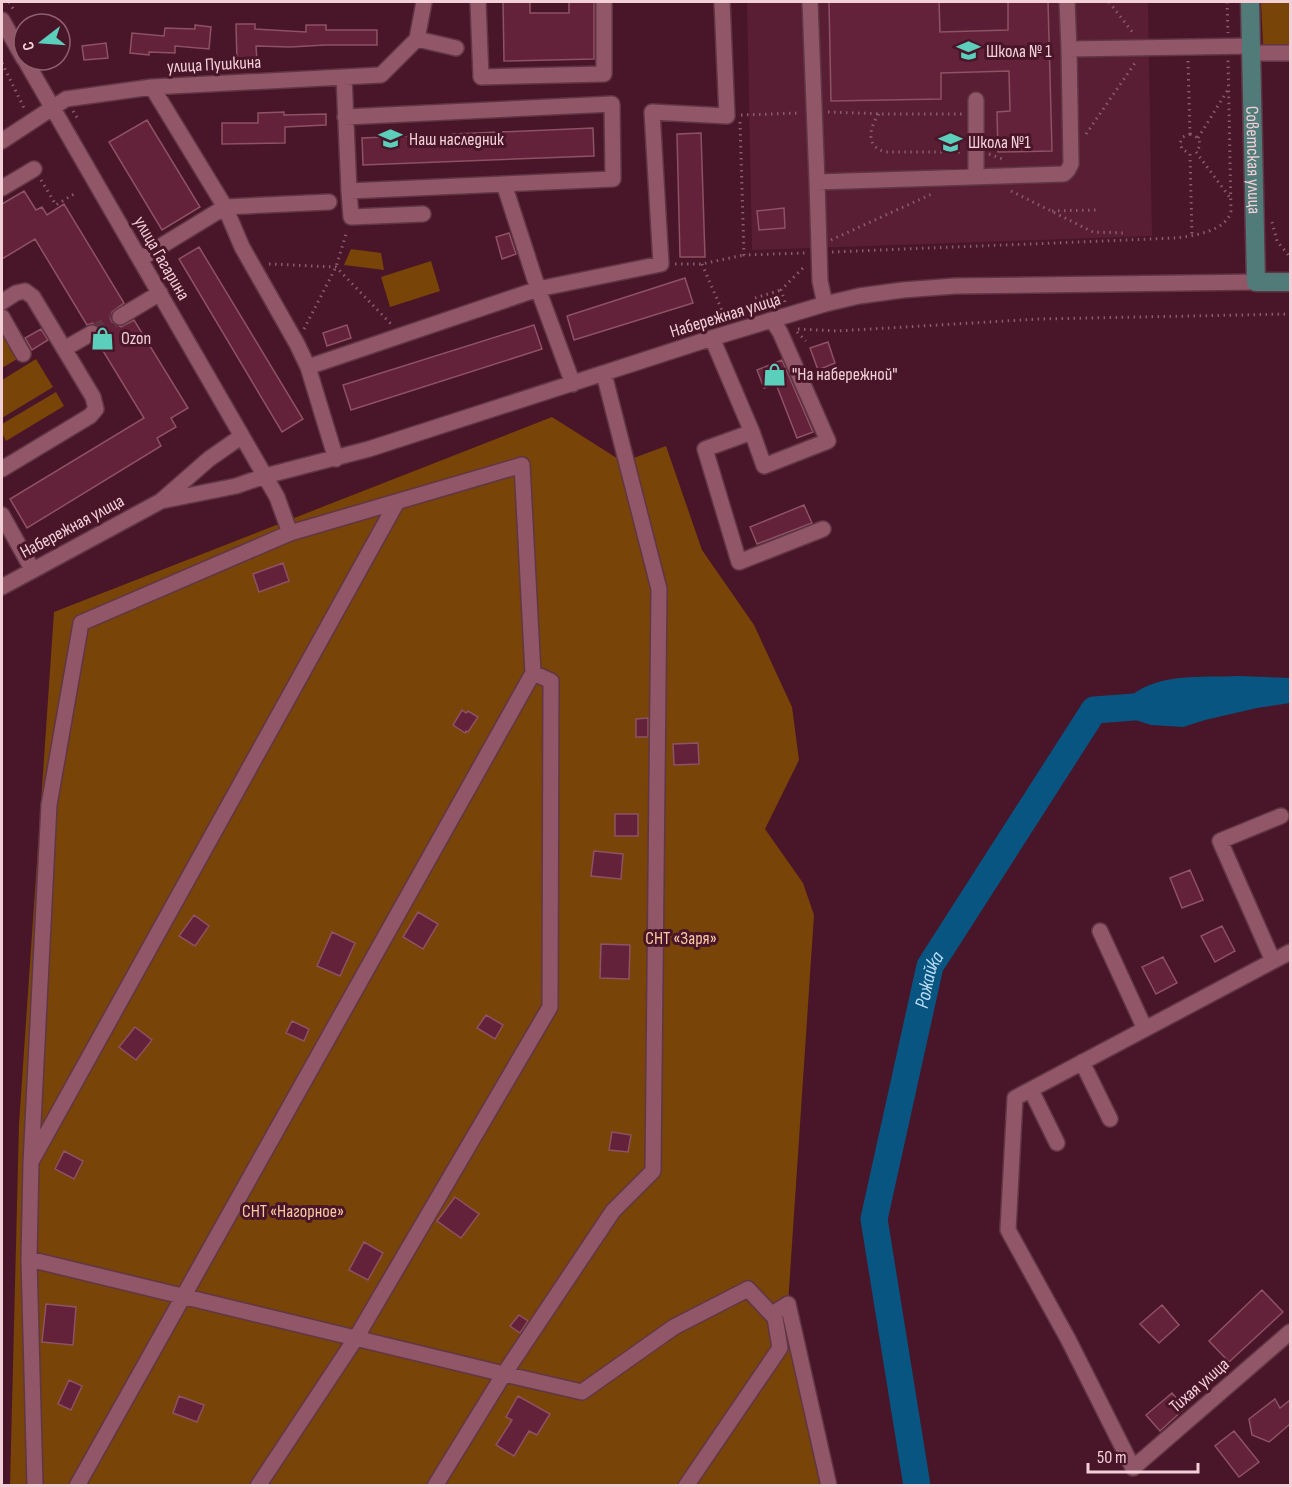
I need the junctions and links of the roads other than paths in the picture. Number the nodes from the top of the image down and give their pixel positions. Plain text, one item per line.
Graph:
1 (424, 2) edge
2 (478, 2) edge
3 (604, 2) edge
4 (722, 2) edge
5 (810, 2) edge
6 (1067, 2) edge
7 (1250, 2) edge
8 (2, 20) edge
9 (12, 38) edge
10 (417, 39) junction
11 (456, 48) dead end
12 (1069, 49) junction
13 (1252, 49) junction
14 (1290, 53) edge
15 (32, 72) edge
16 (344, 77) junction
17 (152, 87) junction
18 (52, 107) junction
19 (976, 107) road end
20 (345, 117) junction
21 (2, 141) edge
22 (34, 169) road end
23 (981, 177) junction
24 (817, 182) junction
25 (504, 184) junction
26 (2, 188) edge
27 (349, 191) junction
28 (329, 202) dead end
29 (225, 207) junction
30 (423, 214) dead end
31 (140, 259) junction
32 (1256, 282) junction
33 (1290, 282) edge
34 (538, 289) junction
35 (160, 292) junction
36 (2, 302) edge
37 (825, 304) junction
38 (2, 317) edge
39 (120, 317) tunnel mouth
40 (772, 320) junction
41 (92, 333) tunnel mouth
42 (712, 338) junction
43 (64, 350) junction
44 (23, 354) dead end
45 (308, 367) junction
46 (604, 374) junction
47 (573, 384) junction
48 (752, 432) junction
49 (242, 436) junction
50 (208, 459) junction
51 (336, 459) junction
52 (2, 469) edge
53 (265, 476) junction
54 (222, 488) junction
55 (161, 501) junction
56 (397, 502) junction
57 (2, 515) edge
58 (823, 529) dead end
59 (290, 533) junction
60 (32, 569) junction
61 (2, 587) edge
62 (532, 673) junction
63 (1281, 816) dead end
64 (1100, 931) dead end
65 (1290, 952) edge
66 (1273, 961) junction
67 (1144, 1029) junction
68 (1082, 1062) junction
69 (1030, 1090) junction
70 (1110, 1119) dead end
71 (1057, 1143) dead end
72 (31, 1163) junction
73 (29, 1258) junction
74 (183, 1296) junction
75 (772, 1314) junction
76 (1290, 1332) edge
77 (356, 1338) junction
78 (504, 1374) junction
79 (35, 1485) edge
80 (77, 1485) edge
81 (258, 1485) edge
82 (435, 1485) edge
83 (686, 1485) edge
84 (829, 1485) edge

1 - 10 street
2 - 3 street
4 - 34 street
5 - 24 street
6 - 12 street
7 - 13 main road, Советская улица
8 - 9 street, улица Гагарина
10 - 11 street
10 - 16 street, улица Пушкина
12 - 13 street
12 - 23 street
13 - 14 street
13 - 32 main road, Советская улица
15 - 18 street, улица Гагарина
16 - 17 street, улица Пушкина
16 - 20 street
17 - 18 street, улица Пушкина
17 - 29 street
18 - 21 street, улица Пушкина
18 - 31 street, улица Гагарина
19 - 23 street
20 - 25 street
20 - 27 street
22 - 26 street
23 - 24 street
24 - 37 street
25 - 27 street
25 - 34 street
27 - 30 street
28 - 29 street
29 - 31 street
29 - 45 street
31 - 35 street, улица Гагарина
32 - 33 main road
32 - 37 street, Набережная улица
34 - 45 street
34 - 47 street
35 - 39 street
35 - 49 street, улица Гагарина
36 - 43 street
37 - 40 street, Набережная улица
38 - 44 street
40 - 42 street, Набережная улица
40 - 48 street
41 - 43 street
42 - 46 street, Набережная улица
42 - 48 street
43 - 52 street
45 - 51 street
46 - 47 street, Набережная улица
46 - 78 street
47 - 51 street, Набережная улица
48 - 58 street
49 - 50 street, Набережная улица
49 - 53 street, улица Гагарина
50 - 54 street
50 - 55 street, Набережная улица
51 - 53 street, Набережная улица
53 - 54 street, Набережная улица
53 - 59 street, улица Гагарина
54 - 55 street, Набережная улица
55 - 60 street, Набережная улица
56 - 59 street
56 - 62 street
56 - 72 street
57 - 60 street
59 - 72 street
60 - 61 street, Набережная улица
62 - 74 street
62 - 77 street
63 - 66 street
64 - 67 street
65 - 66 street
66 - 67 street
67 - 68 street
68 - 69 street
68 - 70 street
69 - 71 street
69 - 76 street, Тихая улица
72 - 73 street
73 - 74 street
73 - 79 street
74 - 77 street
74 - 80 street
75 - 78 street
75 - 83 street
75 - 84 street
77 - 78 street
77 - 81 street
78 - 82 street

